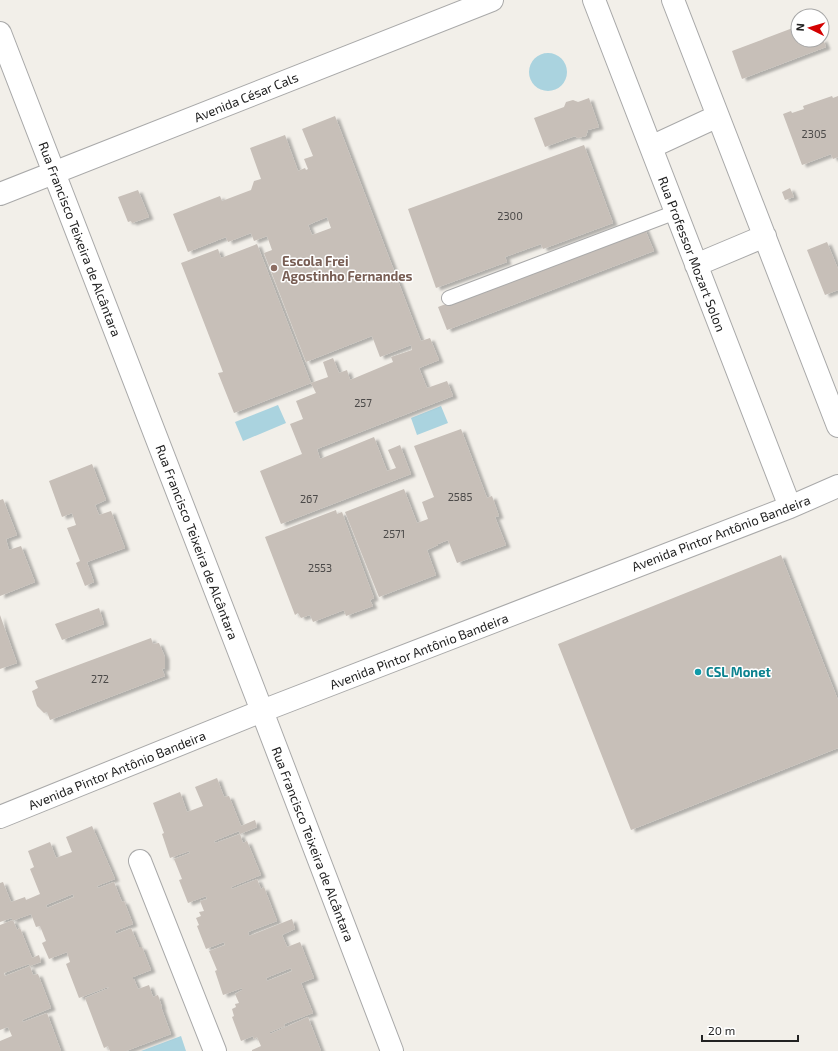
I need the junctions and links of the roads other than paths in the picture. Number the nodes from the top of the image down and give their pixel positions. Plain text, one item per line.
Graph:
1 (492, 0) edge
2 (594, 0) edge
3 (673, 0) edge
4 (0, 33) edge
5 (718, 116) junction
6 (651, 147) junction
7 (54, 173) junction
8 (0, 194) edge
9 (676, 212) junction
10 (765, 236) junction
11 (696, 265) junction
12 (449, 298) dead end
13 (838, 426) edge
14 (838, 486) edge
15 (790, 507) junction
16 (262, 711) junction
17 (0, 817) edge
18 (140, 861) dead end
19 (215, 1051) edge
20 (392, 1051) edge

1 - 7 street, Avenida César Cals
2 - 6 street, Rua Professor Mozart Solon
3 - 5 street
4 - 7 street, Rua Francisco Teixeira de Alcântara
5 - 6 street
5 - 10 street
6 - 9 street, Rua Professor Mozart Solon
7 - 8 street, Avenida César Cals
7 - 16 street, Rua Francisco Teixeira de Alcântara
9 - 11 street, Rua Professor Mozart Solon
9 - 12 lane
10 - 11 street
10 - 13 street
11 - 15 street, Rua Professor Mozart Solon
14 - 15 street, Avenida Pintor Antônio Bandeira
15 - 16 street, Avenida Pintor Antônio Bandeira
16 - 17 street, Avenida Pintor Antônio Bandeira
16 - 20 street, Rua Francisco Teixeira de Alcântara
18 - 19 street

